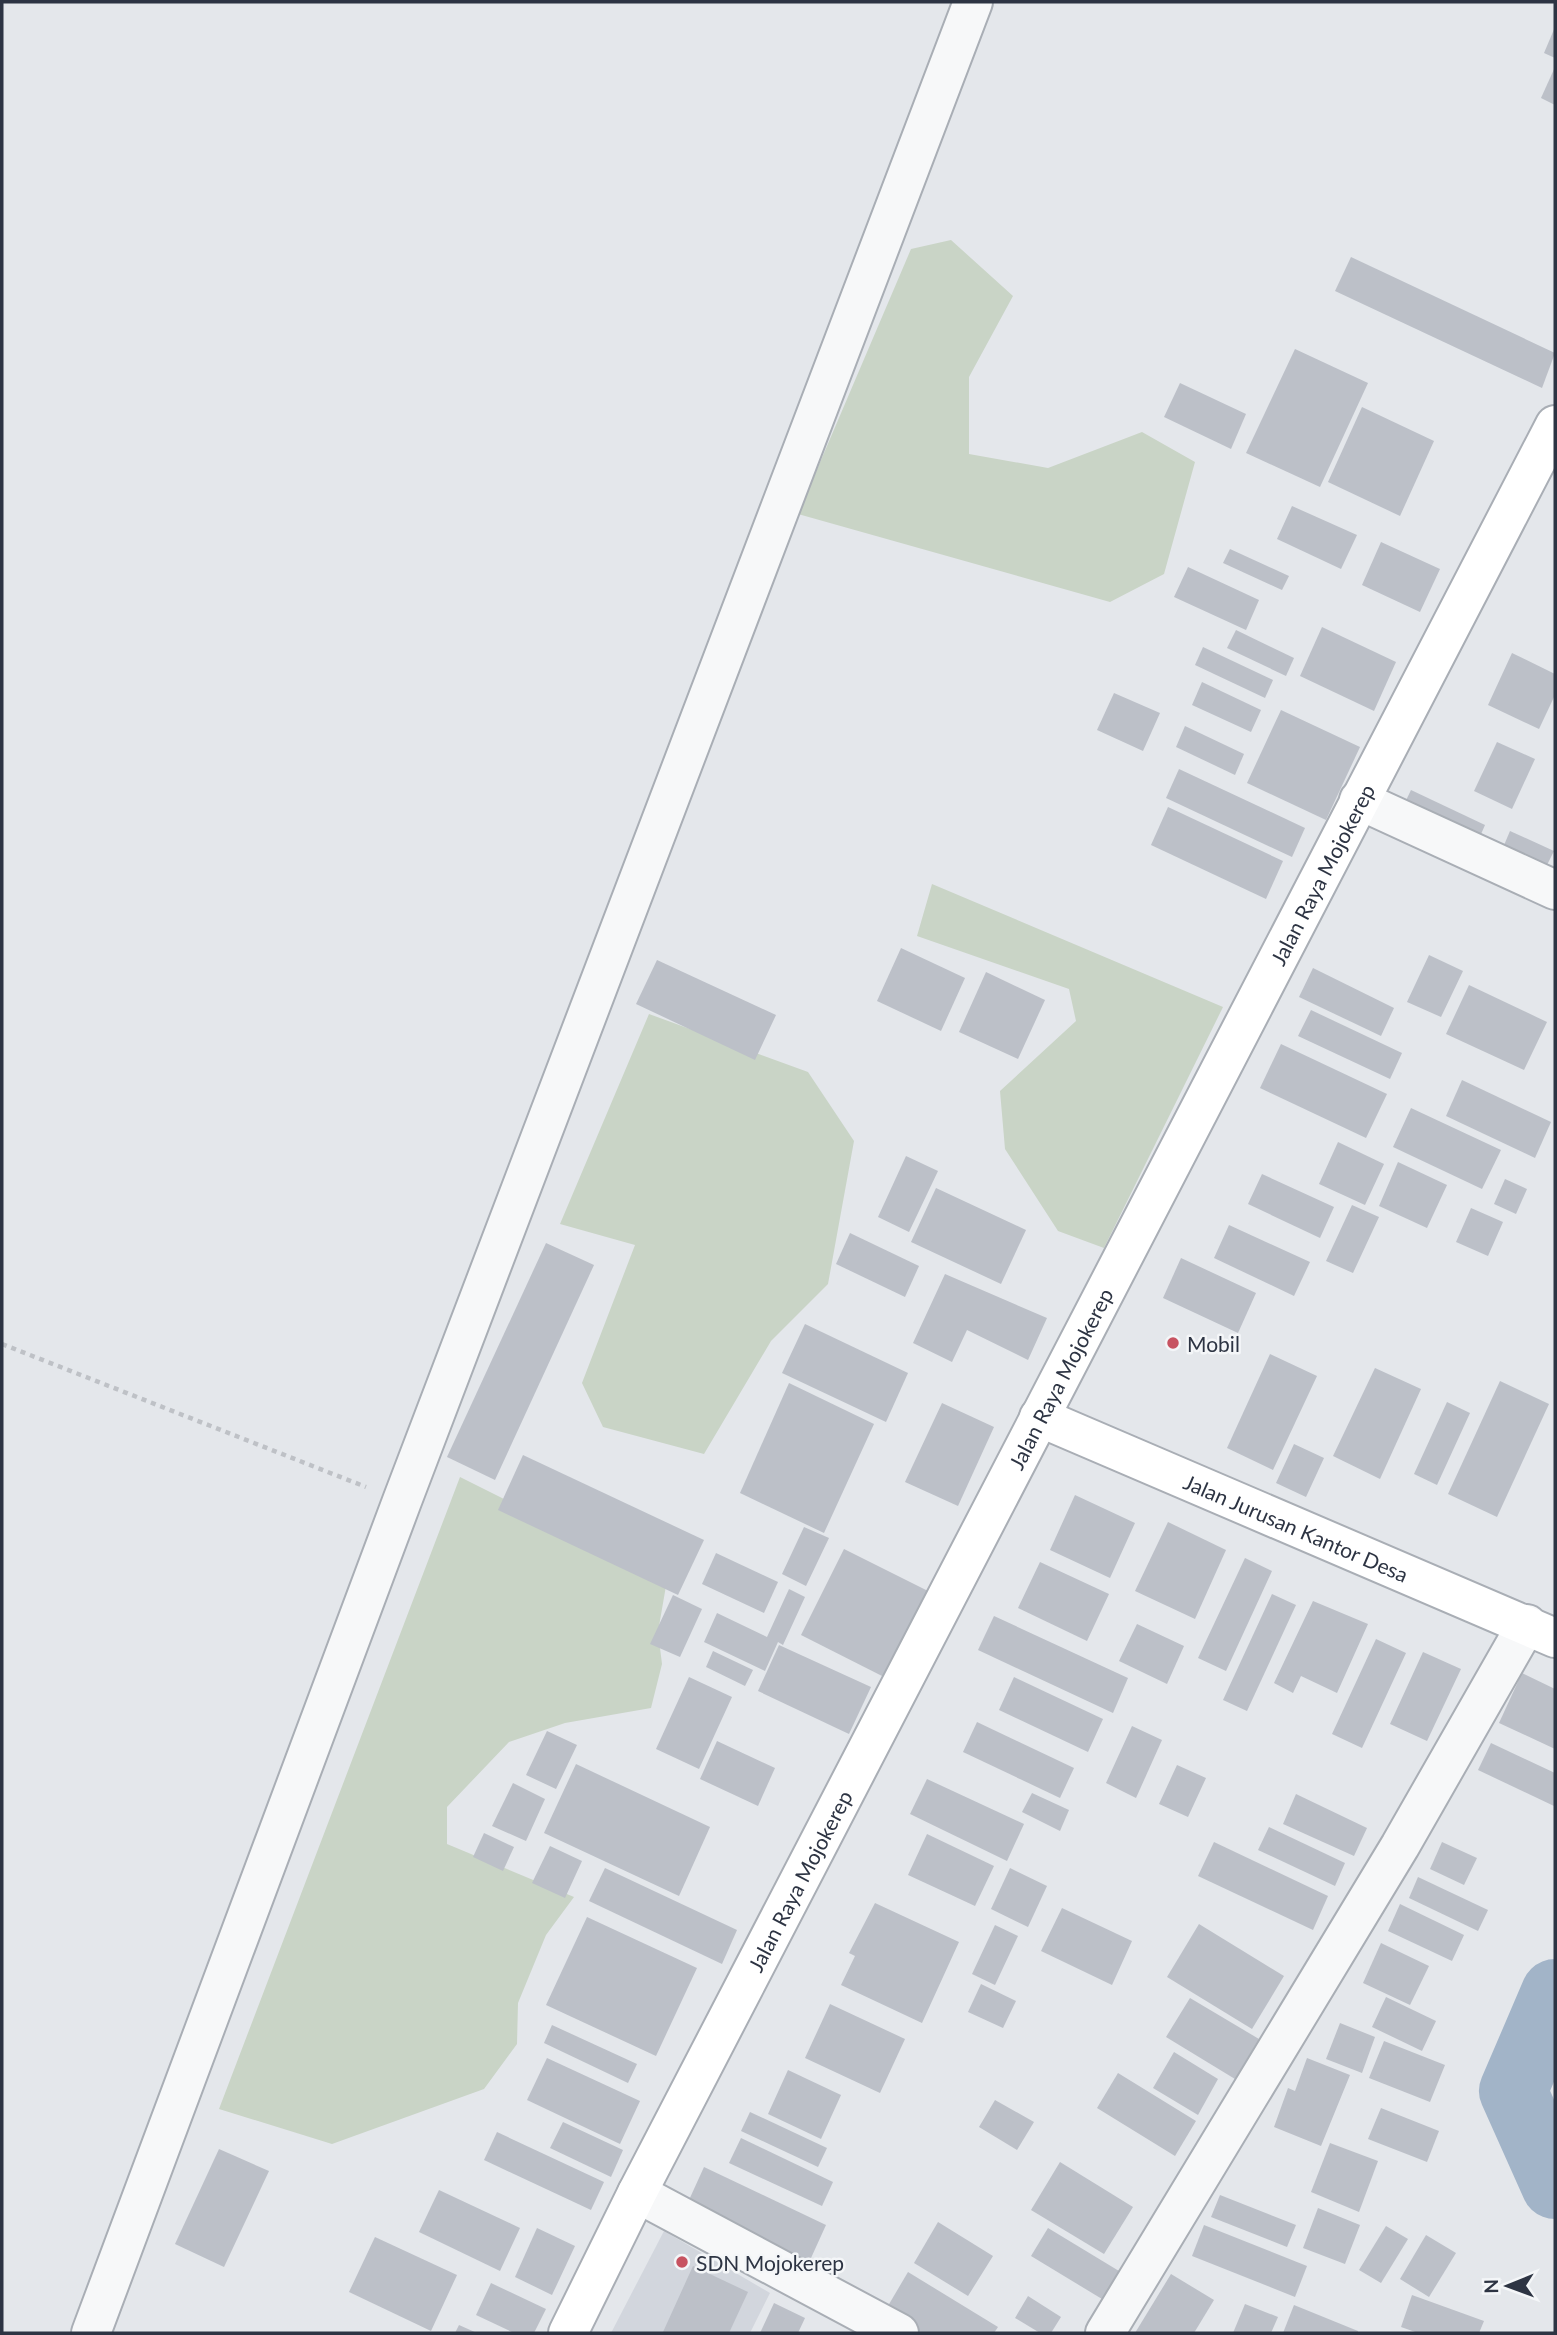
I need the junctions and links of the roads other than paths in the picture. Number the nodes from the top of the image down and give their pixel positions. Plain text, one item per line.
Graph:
1 (973, 2) edge
2 (1555, 425) edge
3 (1359, 800) junction
4 (1555, 890) edge
5 (1039, 1417) junction
6 (1541, 1631) edge
7 (637, 2193) junction
8 (90, 2333) edge
9 (568, 2333) edge
10 (899, 2333) edge
11 (1105, 2333) edge

1 - 8 street
2 - 3 main road, Jalan Raya Mojokerep
3 - 4 street
3 - 5 main road, Jalan Raya Mojokerep
5 - 6 main road, Jalan Jurusan Kantor Desa
5 - 7 main road, Jalan Raya Mojokerep
6 - 11 street
7 - 9 main road, Jalan Raya Mojokerep
7 - 10 street

